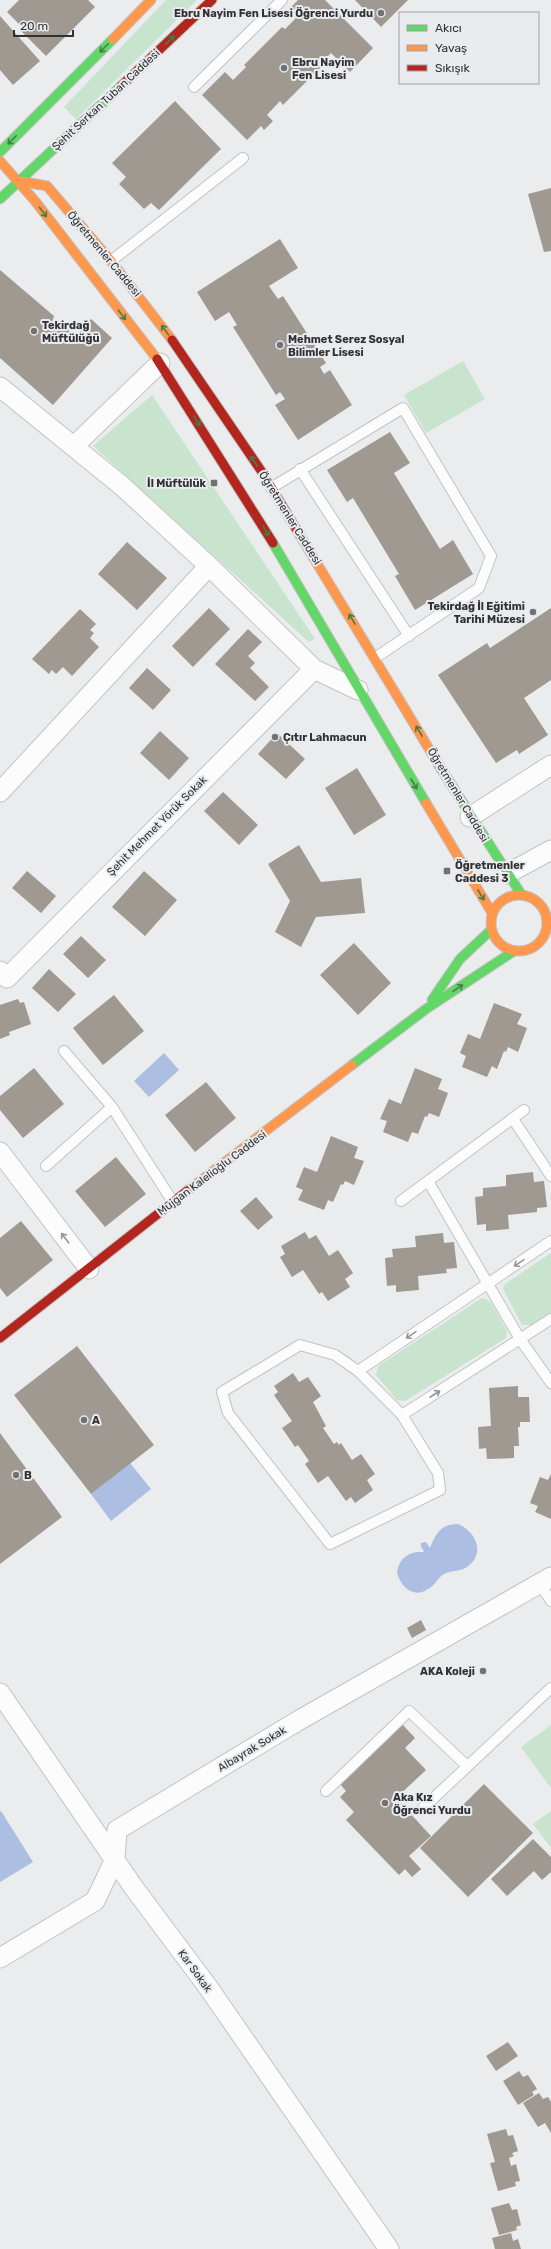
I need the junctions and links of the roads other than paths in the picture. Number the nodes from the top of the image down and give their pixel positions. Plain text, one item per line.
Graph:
1 (151, 0) edge
2 (212, 0) edge
3 (282, 0) edge
4 (194, 87) dead end
5 (0, 152) edge
6 (243, 158) dead end
7 (0, 161) edge
8 (18, 181) junction
9 (0, 199) edge
10 (111, 261) junction
11 (169, 356) junction
12 (0, 387) edge
13 (74, 446) junction
14 (300, 469) junction
15 (271, 488) junction
16 (209, 566) junction
17 (409, 636) junction
18 (376, 658) junction
19 (314, 669) junction
20 (358, 690) junction
21 (551, 766) edge
22 (0, 792) edge
23 (470, 817) junction
24 (551, 850) edge
25 (507, 874) junction
26 (521, 894) junction
27 (492, 913) junction
28 (491, 930) junction
29 (540, 942) junction
30 (514, 951) junction
31 (547, 951) dead end
32 (0, 971) edge
33 (426, 1009) junction
34 (64, 1051) dead end
35 (112, 1107) junction
36 (524, 1110) dead end
37 (513, 1119) junction
38 (0, 1152) edge
39 (46, 1166) dead end
40 (551, 1176) edge
41 (428, 1181) junction
42 (401, 1201) dead end
43 (173, 1202) junction
44 (551, 1241) edge
45 (89, 1269) junction
46 (488, 1284) junction
47 (551, 1320) edge
48 (0, 1338) edge
49 (520, 1339) junction
50 (358, 1371) junction
51 (551, 1383) edge
52 (402, 1415) junction
53 (545, 1581) edge
54 (551, 1601) edge
55 (551, 1688) edge
56 (0, 1693) edge
57 (467, 1766) junction
58 (326, 1791) dead end
59 (422, 1809) dead end
60 (115, 1859) junction
61 (0, 1958) edge
62 (389, 2249) edge

1 -> 5 main road
8 -> 2 main road, Şehit Serkan Tuban Caddesi
3 - 4 lane
6 - 10 lane
7 - 8 main road, Öğretmenler Caddesi
8 - 9 main road, Şehit Serkan Tuban Caddesi
8 - 10 main road, Öğretmenler Caddesi
8 -> 11 main road, Öğretmenler Caddesi
11 -> 10 main road, Öğretmenler Caddesi
11 - 13 street
15 -> 11 main road, Öğretmenler Caddesi
11 -> 20 main road, Öğretmenler Caddesi
12 - 13 street
13 - 16 street
14 - 15 lane
14 - 17 lane
14 - 17 lane
18 -> 15 main road, Öğretmenler Caddesi
16 - 19 street
16 - 22 street
17 - 18 lane
23 -> 18 main road, Öğretmenler Caddesi
19 - 20 street
19 - 32 street, Şehit Mehmet Yörük Sokak
20 -> 27 main road, Öğretmenler Caddesi
21 - 23 street
23 - 25 main road, Öğretmenler Caddesi
24 - 25 street
25 - 26 main road, Öğretmenler Caddesi
26 - 27 main road
26 - 29 main road
27 - 28 main road
28 - 30 main road
28 - 33 main road, Müjgan Kalelioğlu Caddesi
29 - 30 main road
29 - 31 main road
33 -> 30 main road, Müjgan Kalelioğlu Caddesi
33 - 43 main road, Müjgan Kalelioğlu Caddesi
34 - 35 lane
35 - 39 lane
35 - 43 lane
36 - 37 lane
37 - 40 lane
37 - 41 lane
45 -> 38 street
41 - 42 lane
41 - 46 lane
43 - 45 main road, Müjgan Kalelioğlu Caddesi
44 -> 46 lane
45 - 48 main road, Müjgan Kalelioğlu Caddesi
46 - 49 lane
46 -> 50 lane
47 - 49 lane
49 - 51 lane
52 -> 49 lane
50 - 52 lane
50 - 52 lane
53 - 54 lane
53 - 60 street, Albayrak Sokak
55 - 57 lane
56 - 60 street, Kar Sokak
57 - 58 lane
57 - 59 lane
60 - 61 street, Albayrak Sokak
60 - 62 street, Kar Sokak

